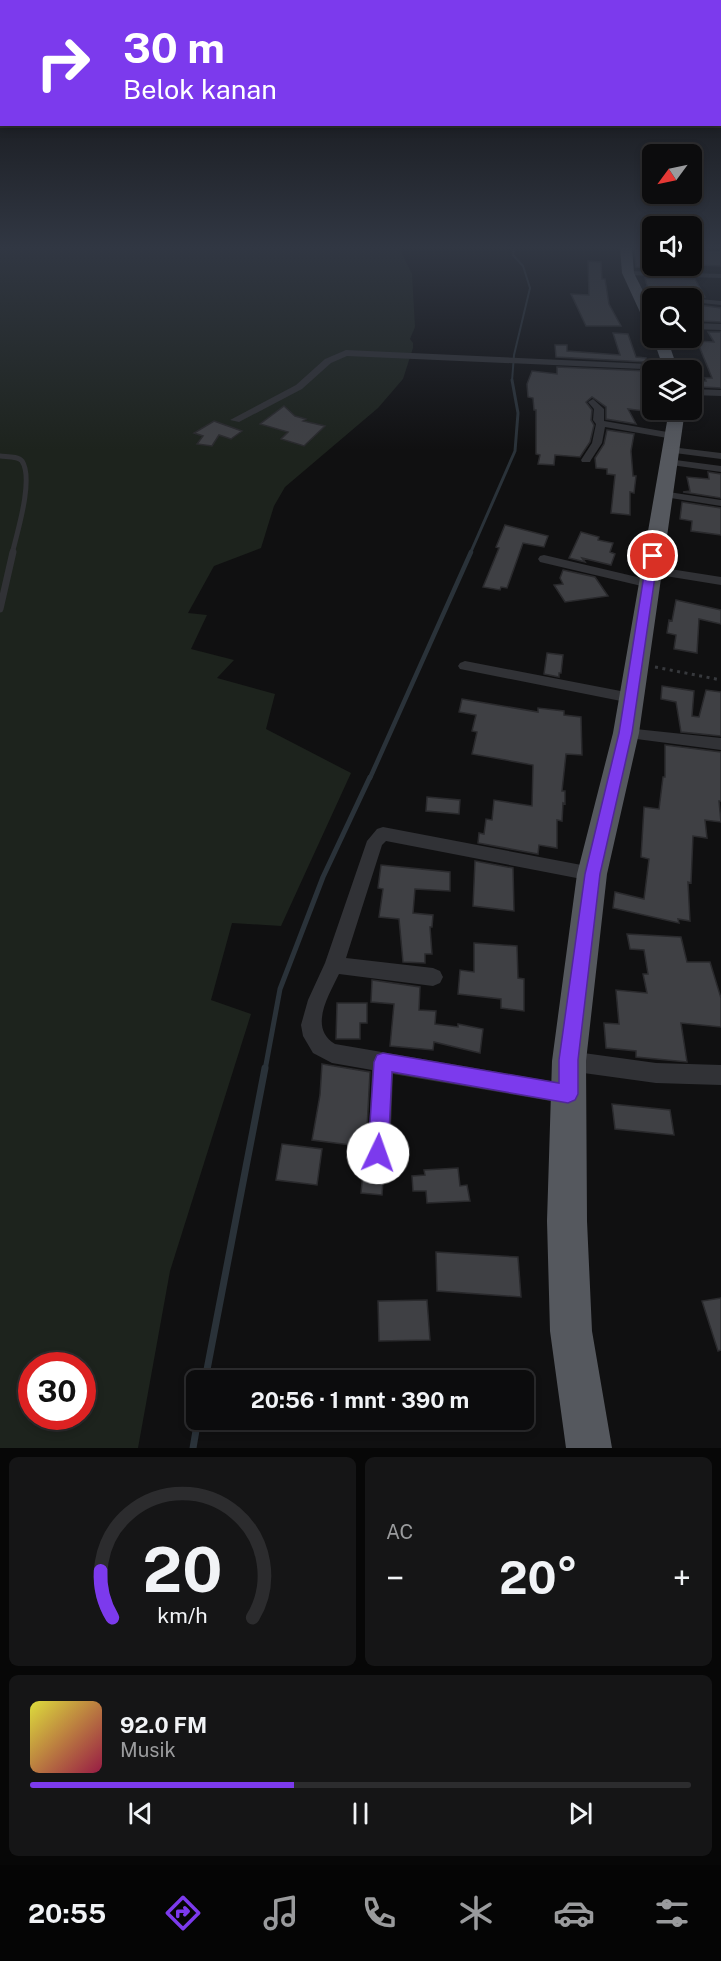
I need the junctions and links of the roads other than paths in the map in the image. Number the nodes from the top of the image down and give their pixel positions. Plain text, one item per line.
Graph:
1 (702, 326) edge
2 (721, 327) edge
3 (642, 367) edge
4 (702, 392) edge
5 (721, 393) edge
6 (592, 402) dead end
7 (235, 420) dead end
8 (601, 423) junction
9 (672, 440) edge
10 (0, 456) edge
11 (721, 456) edge
12 (586, 460) dead end
13 (721, 469) edge
14 (662, 494) junction
15 (721, 503) edge
16 (544, 559) dead end
17 (650, 577) junction
18 (721, 581) edge
19 (0, 609) edge
20 (465, 666) dead end
21 (631, 699) junction
22 (626, 733) junction
23 (721, 744) edge
24 (592, 874) junction
25 (334, 965) junction
26 (433, 977) dead end
27 (569, 1060) junction
28 (383, 1062) junction
29 (721, 1075) edge
30 (568, 1094) junction
31 (378, 1153) dead end
32 (589, 1448) edge

1 - 2 street
3 - 7 street
4 - 5 street
6 - 8 street
8 - 9 street
8 - 12 street
9 - 11 street
9 - 13 street
9 - 14 highway
10 - 19 lane
14 - 15 street
14 - 17 highway
16 - 17 street
17 - 18 street
17 - 21 highway
20 - 21 street
21 - 22 highway
22 - 23 street
22 - 24 highway
24 - 25 street
24 - 27 highway
25 - 26 street
25 - 28 street
27 - 29 street
27 - 30 highway
28 - 30 street
28 - 31 street
30 - 32 highway

